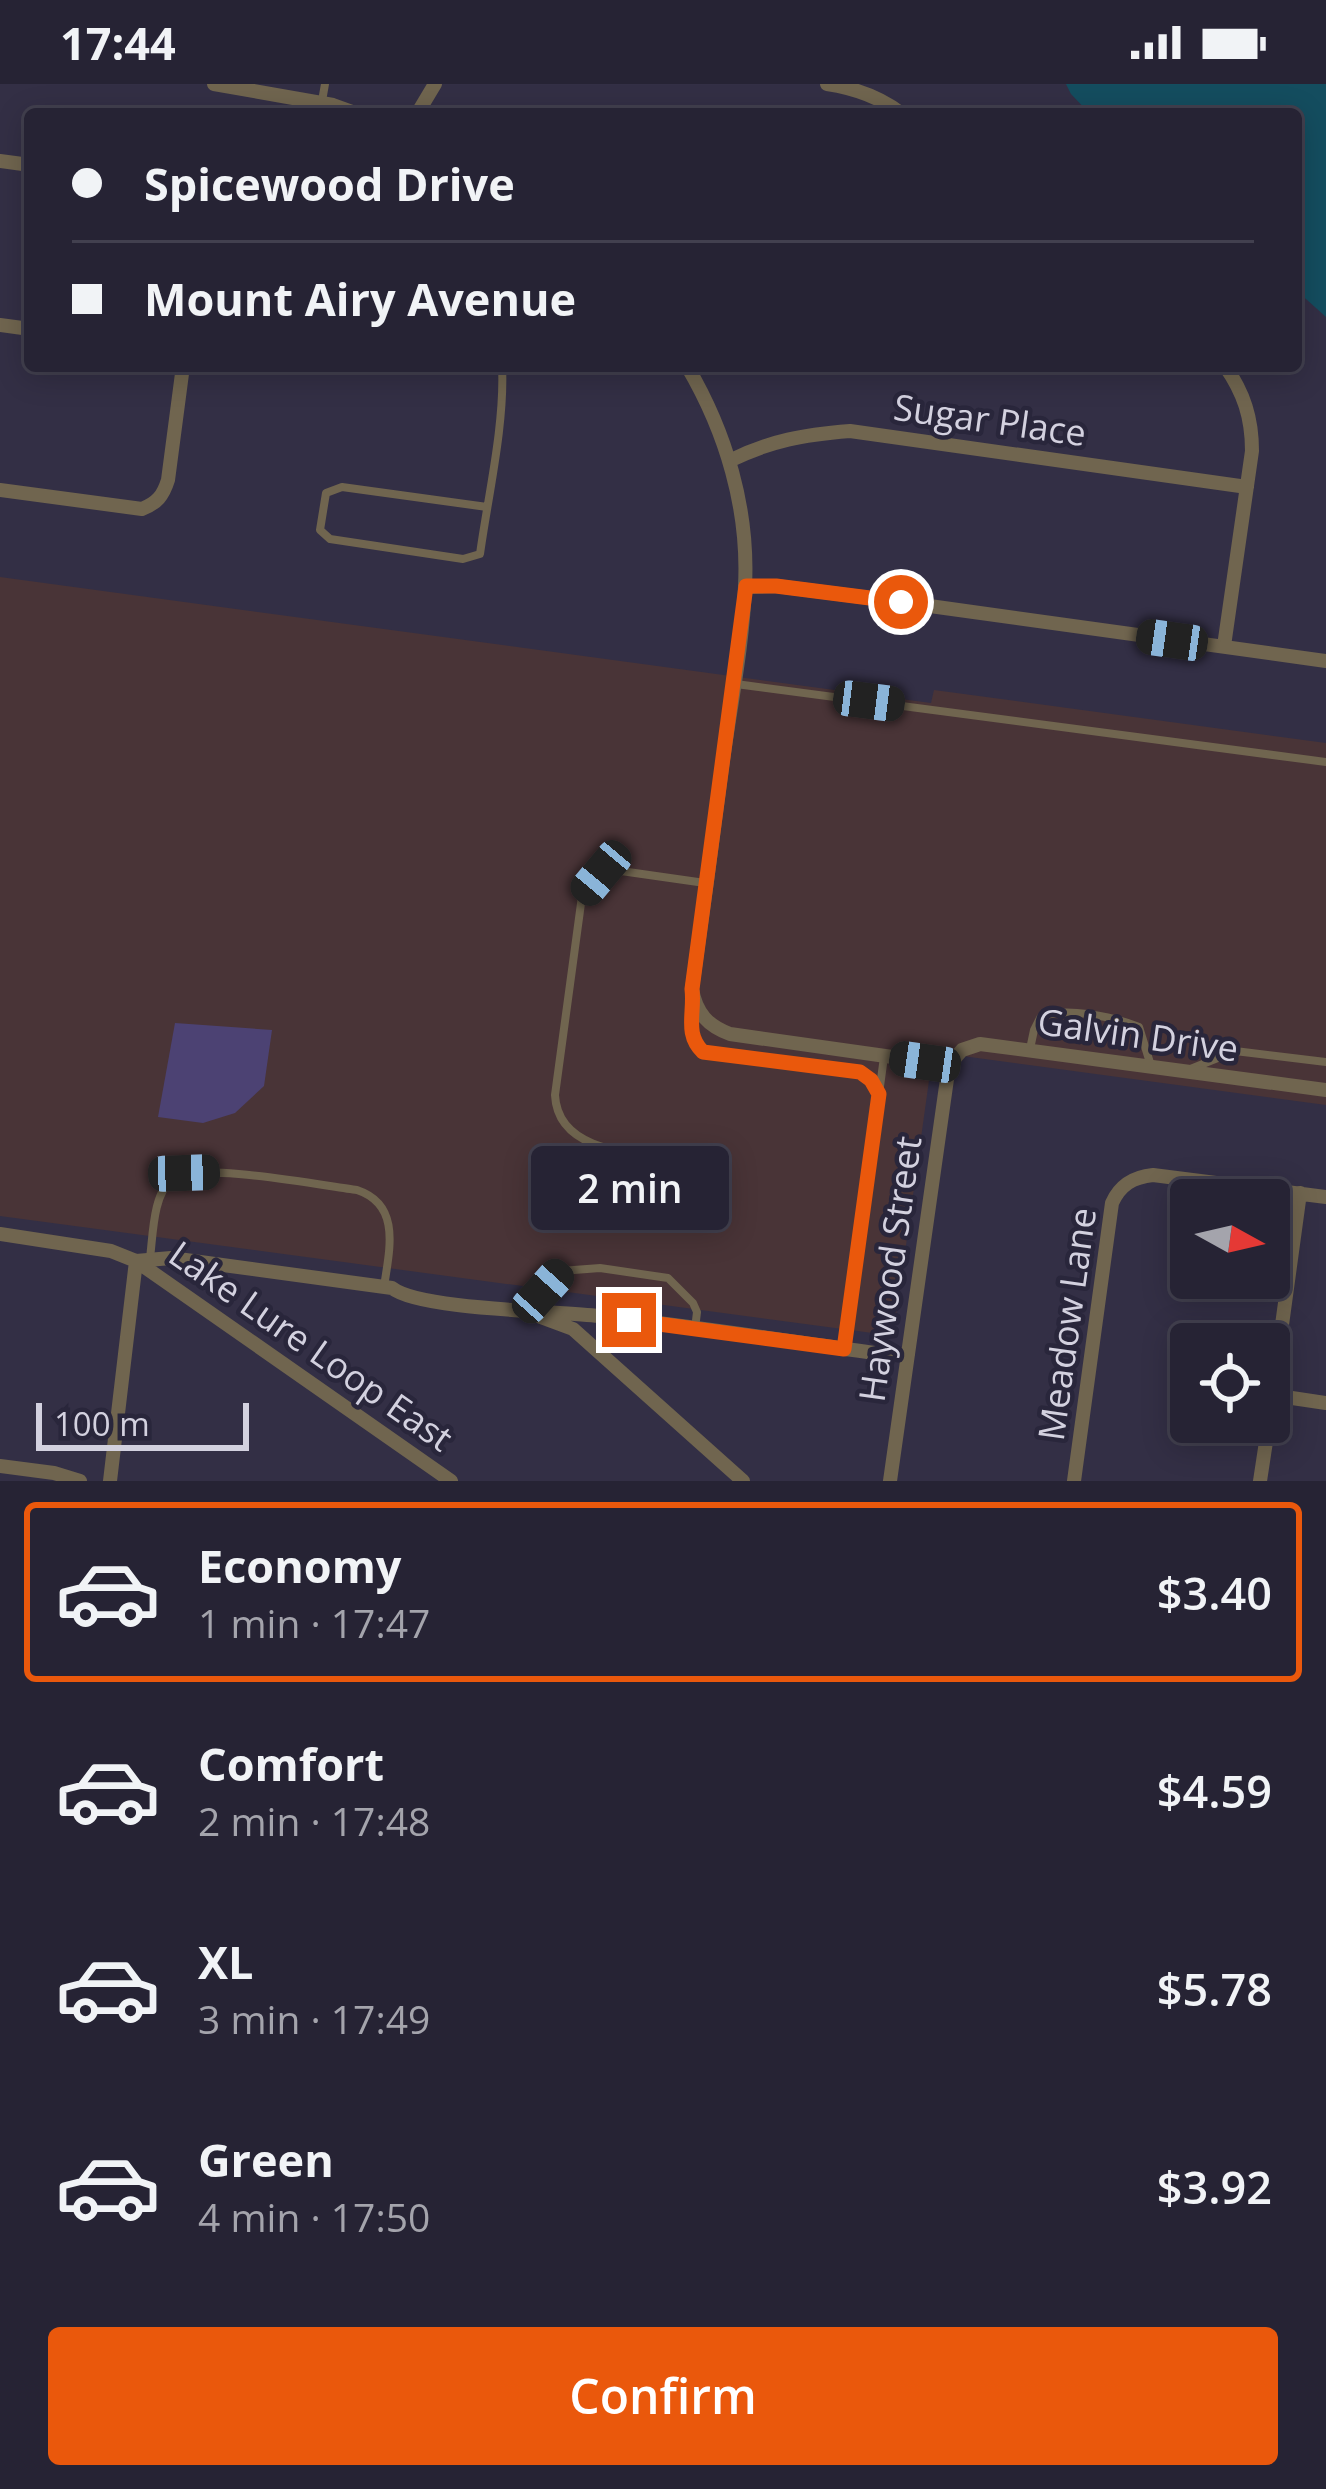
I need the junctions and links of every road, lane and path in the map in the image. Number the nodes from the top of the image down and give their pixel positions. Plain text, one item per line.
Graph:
1 (214, 84) edge
2 (325, 84) edge
3 (826, 84) edge
4 (322, 103) junction
5 (338, 108) edge
6 (892, 108) edge
7 (182, 372) edge
8 (502, 372) edge
9 (690, 372) edge
10 (1229, 372) edge
11 (729, 460) junction
12 (1247, 487) junction
13 (0, 490) edge
14 (487, 507) junction
15 (746, 586) junction
16 (1224, 646) junction
17 (1326, 661) edge
18 (734, 684) junction
19 (1326, 762) edge
20 (707, 883) junction
21 (698, 1010) junction
22 (1030, 1051) junction
23 (884, 1056) junction
24 (1326, 1062) edge
25 (949, 1065) junction
26 (1151, 1067) junction
27 (1185, 1071) junction
28 (1326, 1090) edge
29 (879, 1094) junction
30 (687, 1160) dead end
31 (1300, 1193) junction
32 (1326, 1197) edge
33 (0, 1234) edge
34 (143, 1260) junction
35 (384, 1287) junction
36 (525, 1311) junction
37 (1282, 1323) edge
38 (694, 1329) junction
39 (844, 1349) junction
40 (908, 1354) junction
41 (1290, 1398) edge
42 (1326, 1403) edge
43 (1266, 1443) edge
44 (0, 1466) edge
45 (80, 1481) edge
46 (110, 1481) edge
47 (452, 1481) edge
48 (743, 1481) edge
49 (890, 1481) edge
50 (1074, 1481) edge
51 (1260, 1481) edge

1 - 4 street
2 - 4 lane
3 - 6 street
4 - 5 street
7 - 13 street
8 - 14 lane
9 - 11 street
10 - 12 street
11 - 12 street, Sugar Place
11 - 15 street
12 - 16 street
14 - 14 lane
15 - 16 street
15 - 18 street
16 - 17 street
18 - 19 lane
18 - 20 street
20 - 21 street
20 - 30 lane
21 - 23 street
21 - 29 lane
22 - 25 street, Galvin Drive
22 - 26 street, Galvin Drive
22 - 26 lane
23 - 25 street
23 - 29 lane
24 - 27 lane
25 - 40 street, Haywood Street
26 - 27 street, Galvin Drive
27 - 28 street, Galvin Drive
29 - 39 lane
31 - 32 street
31 - 37 street
31 - 50 street, Meadow Lane
33 - 34 street
34 - 35 street
34 - 35 lane
34 - 46 street
34 - 47 street, Lake Lure Loop East
35 - 36 street
36 - 38 street
36 - 38 lane
36 - 48 street
38 - 39 street
39 - 40 street
40 - 49 street, Haywood Street
41 - 42 street
43 - 51 street
44 - 45 street

